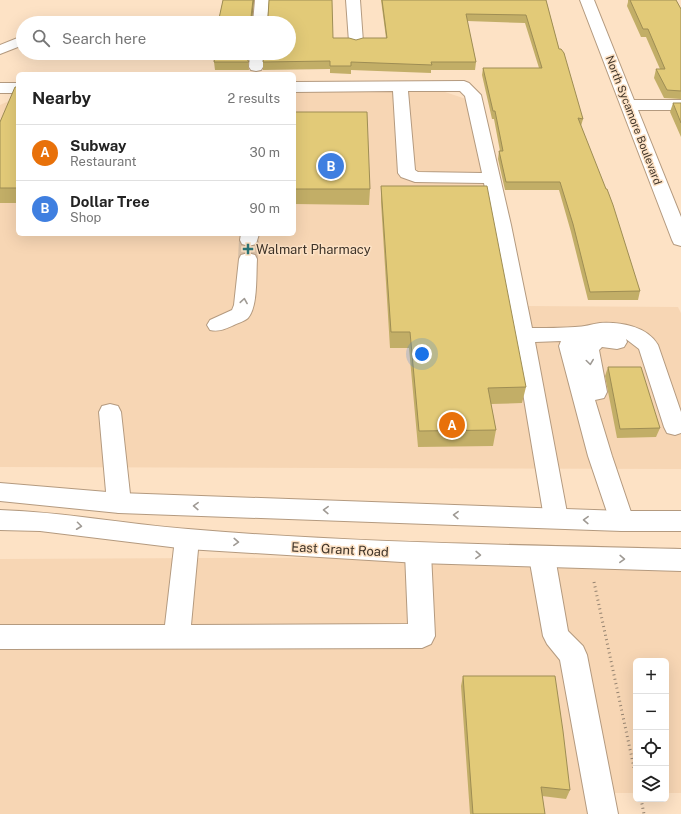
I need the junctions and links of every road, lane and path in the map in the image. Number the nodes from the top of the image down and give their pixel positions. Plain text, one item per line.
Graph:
1 (262, 0) edge
2 (353, 0) edge
3 (587, 0) edge
4 (261, 16) edge
5 (356, 42) edge
6 (16, 43) edge
7 (0, 50) edge
8 (400, 86) junction
9 (296, 87) edge
10 (0, 88) edge
11 (16, 88) edge
12 (681, 105) edge
13 (629, 110) junction
14 (681, 114) edge
15 (492, 178) junction
16 (681, 240) edge
17 (249, 244) tunnel mouth
18 (218, 325) dead end
19 (576, 334) junction
20 (523, 335) junction
21 (110, 412) dead end
22 (600, 456) junction
23 (0, 492) edge
24 (119, 503) junction
25 (556, 518) junction
26 (0, 520) edge
27 (622, 521) junction
28 (681, 521) edge
29 (187, 539) junction
30 (418, 553) junction
31 (542, 556) junction
32 (589, 558) junction
33 (681, 560) edge
34 (177, 636) junction
35 (0, 637) edge
36 (634, 766) edge
37 (642, 802) edge
38 (602, 814) edge
39 (644, 814) edge

1 - 4 main road
2 - 5 main road
3 - 13 main road, North Sycamore Boulevard
6 - 7 main road
8 - 9 main road
8 - 15 main road
8 - 15 main road
10 - 11 main road
12 - 13 main road
13 - 14 main road
13 - 16 main road, North Sycamore Boulevard
15 - 20 main road
18 -> 17 main road
19 - 20 main road
19 - 22 main road
19 -> 22 main road
20 - 25 main road
21 - 24 main road
22 - 27 main road
23 - 24 main road
25 -> 24 main road
27 -> 25 main road
26 -> 29 main road, East Grant Road
27 - 28 main road
29 -> 30 main road, East Grant Road
29 - 34 main road
30 -> 31 main road, East Grant Road
30 - 34 main road
31 - 32 main road, East Grant Road
31 - 38 main road
32 -> 33 main road, East Grant Road
32 - 36 path
34 - 35 main road
37 - 39 path

